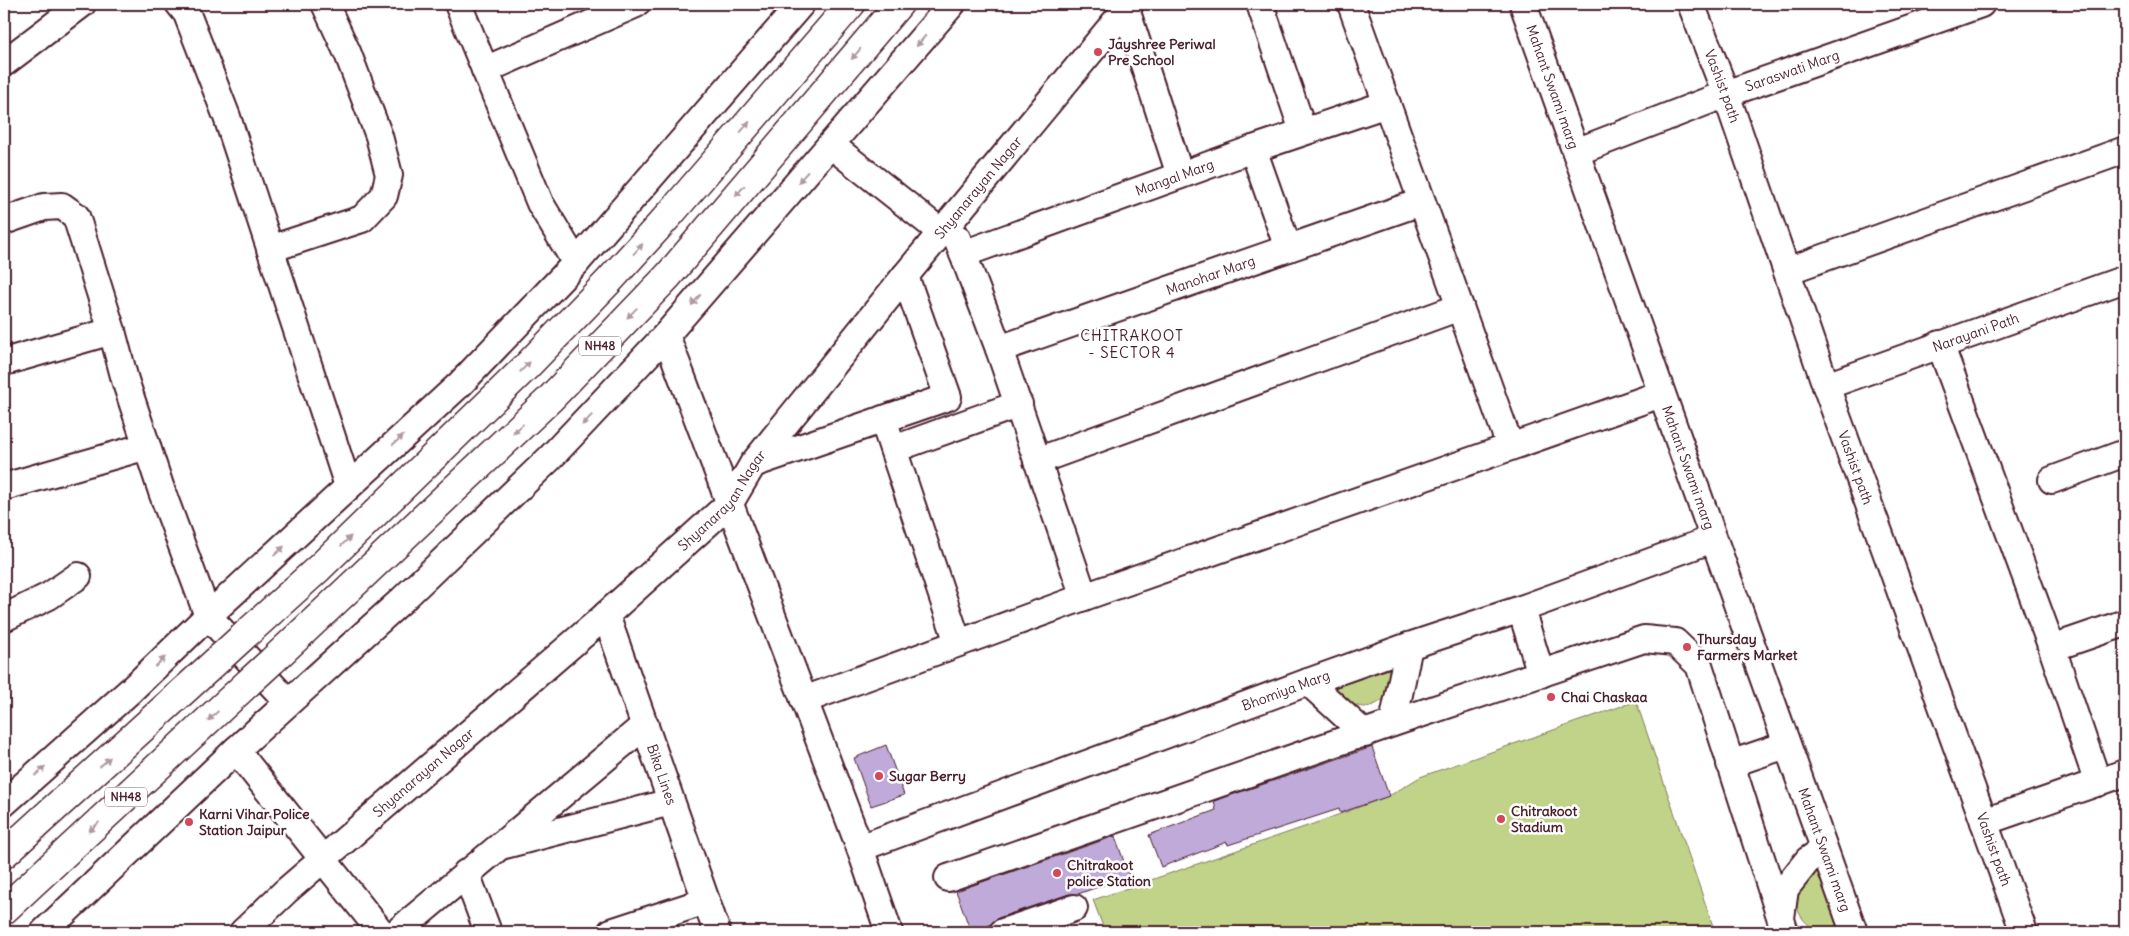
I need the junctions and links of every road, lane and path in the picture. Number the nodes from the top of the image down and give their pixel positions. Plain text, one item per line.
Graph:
1 (82, 4) edge
2 (179, 4) edge
3 (325, 4) edge
4 (458, 4) edge
5 (636, 4) edge
6 (801, 4) edge
7 (851, 4) edge
8 (899, 4) edge
9 (952, 4) edge
10 (1260, 4) edge
11 (1351, 4) edge
12 (1523, 4) edge
13 (1691, 4) edge
14 (1982, 4) edge
15 (1128, 6) edge
16 (4, 63) edge
17 (485, 70) junction
18 (1726, 94) junction
19 (1387, 104) junction
20 (1303, 132) junction
21 (831, 145) junction
22 (1253, 148) junction
23 (2125, 150) edge
24 (1576, 152) junction
25 (1180, 174) junction
26 (1421, 202) junction
27 (4, 221) edge
28 (946, 227) junction
29 (1288, 248) junction
30 (270, 249) junction
31 (963, 254) junction
32 (576, 263) junction
33 (1787, 271) junction
34 (905, 276) junction
35 (2125, 279) edge
36 (1460, 307) junction
37 (112, 331) junction
38 (666, 335) junction
39 (1940, 344) junction
40 (999, 349) junction
41 (4, 362) edge
42 (1826, 386) junction
43 (1661, 394) junction
44 (1019, 404) junction
45 (883, 419) junction
46 (147, 446) junction
47 (1510, 446) junction
48 (894, 449) junction
49 (2125, 453) edge
50 (1037, 461) junction
51 (753, 464) junction
52 (2052, 480) dead end
53 (348, 486) junction
54 (4, 487) edge
55 (730, 503) junction
56 (1713, 539) junction
57 (78, 576) dead end
58 (1084, 597) junction
59 (1521, 609) junction
60 (606, 615) junction
61 (208, 616) junction
62 (4, 618) edge
63 (2125, 623) edge
64 (958, 643) junction
65 (1409, 646) junction
66 (2052, 648) junction
67 (1541, 674) junction
68 (1308, 682) junction
69 (804, 700) junction
70 (288, 702) junction
71 (1393, 723) junction
72 (646, 725) junction
73 (1365, 734) junction
74 (1786, 744) junction
75 (236, 750) junction
76 (1730, 764) junction
77 (2125, 773) edge
78 (2098, 783) junction
79 (671, 802) junction
80 (4, 803) edge
81 (1984, 822) junction
82 (498, 847) junction
83 (860, 848) junction
84 (1823, 850) junction
85 (4, 854) edge
86 (322, 860) junction
87 (466, 873) junction
88 (948, 878) dead end
89 (706, 901) junction
90 (1074, 908) dead end
91 (4, 910) edge
92 (1786, 928) edge
93 (44, 932) edge
94 (244, 932) edge
95 (380, 932) edge
96 (397, 932) edge
97 (488, 932) edge
98 (611, 932) edge
99 (717, 932) edge
100 (889, 932) edge
101 (1003, 932) edge
102 (1854, 932) edge
103 (2024, 932) edge

1 - 16 street
2 - 30 street
3 - 30 street
4 - 17 street
5 - 17 street
6 - 32 street
85 -> 7 highway, NH48, bridge
8 -> 91 highway, NH48, bridge
9 -> 21 street
10 - 20 street
11 - 19 street
12 - 24 street, Mahant Swami marg
13 - 18 street, Vashist path
14 - 18 street, Saraswati Marg
15 - 25 street
15 - 28 street, Shyanarayan Nagar
17 - 32 street
18 - 24 street, Saraswati Marg
18 - 33 street, Vashist path
19 - 20 street, Mangal Marg
19 - 26 street
20 - 22 street, Mangal Marg
21 - 28 street
21 -> 38 street
22 - 25 street, Mangal Marg
22 - 29 street
23 - 33 street
24 - 43 street, Mahant Swami marg
25 - 31 street, Mangal Marg
26 - 29 street, Manohar Marg
26 - 36 street
27 - 37 street
28 - 31 street
28 - 34 street, Shyanarayan Nagar
29 - 40 street, Manohar Marg
30 - 53 street
31 - 40 street
53 -> 32 street
33 - 42 street, Vashist path
34 - 45 street
34 - 51 street, Shyanarayan Nagar
35 - 39 street, Narayani Path
36 - 47 street
36 - 50 street
37 - 41 street
37 - 46 street
38 - 55 street
38 -> 70 street
39 - 42 street, Narayani Path
39 - 66 street
40 - 44 street
42 - 81 street, Vashist path
43 - 47 street
43 - 56 street, Mahant Swami marg
44 - 48 street
44 - 50 street
45 - 48 street
45 - 51 street
46 - 54 street
46 - 61 street
47 - 58 street
48 - 64 street
49 - 52 street
50 - 58 street
51 - 55 street, Shyanarayan Nagar
61 -> 53 street
55 - 60 street, Shyanarayan Nagar
55 - 69 street
56 - 59 street, Bhomiya Marg
56 - 74 street, Mahant Swami marg
57 - 62 street
58 - 64 street
59 - 65 street, Bhomiya Marg
59 - 67 street
60 - 72 street, Bika Lines
60 - 86 street, Shyanarayan Nagar
61 - 70 street
80 -> 61 street
63 - 66 street
64 - 69 street
65 - 68 street, Bhomiya Marg
65 - 71 street
66 - 78 street
67 - 71 street
67 - 76 street
68 - 73 street
68 - 83 street, Bhomiya Marg
69 - 83 street
70 - 75 street
71 - 73 street
72 - 79 street, Bika Lines
72 - 82 street
73 - 88 street
74 - 76 street
74 - 84 street, Mahant Swami marg
75 - 86 street
75 - 93 street
76 - 92 street
77 - 78 street
78 - 81 street
79 - 82 street
79 - 89 street, Bika Lines
81 - 103 street, Vashist path
82 - 87 street
83 - 100 street
84 - 92 street
84 - 102 street, Mahant Swami marg
86 - 94 street, Shyanarayan Nagar
86 - 95 street
87 - 96 street
87 - 97 street
89 - 98 street
89 - 99 street, Bika Lines
90 - 101 street

